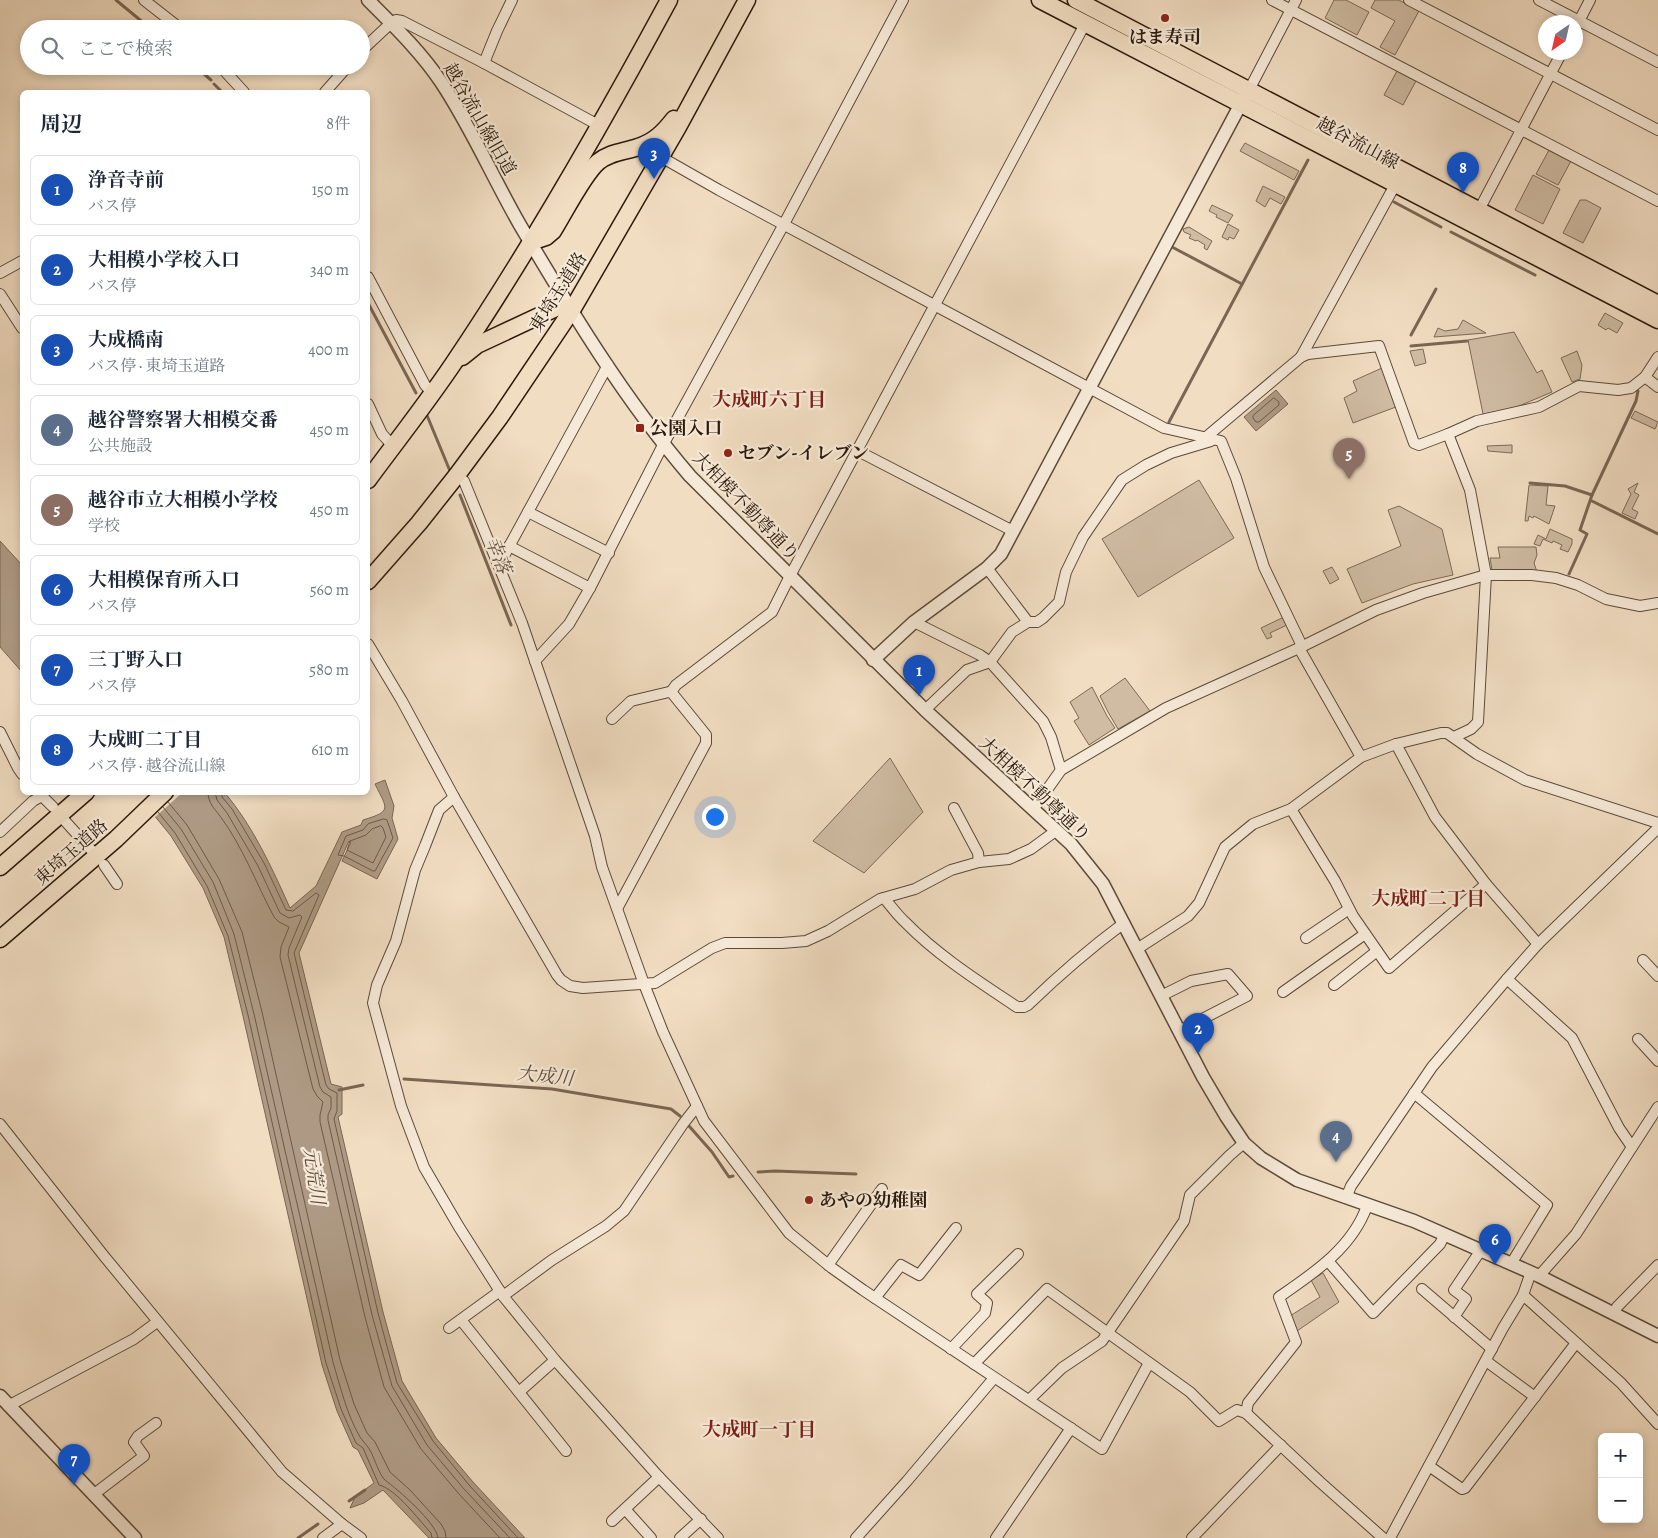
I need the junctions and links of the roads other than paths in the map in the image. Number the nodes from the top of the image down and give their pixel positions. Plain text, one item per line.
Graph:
1 (144, 0) edge
2 (368, 0) edge
3 (512, 0) edge
4 (669, 0) edge
5 (676, 0) edge
6 (747, 0) edge
7 (903, 0) edge
8 (1040, 0) edge
9 (1076, 0) edge
10 (1272, 0) edge
11 (1296, 0) edge
12 (1409, 0) edge
13 (1539, 0) edge
14 (1590, 0) edge
15 (1291, 10) junction
16 (1563, 15) edge
17 (1582, 15) edge
18 (170, 20) edge
19 (391, 23) junction
20 (1085, 24) junction
21 (1583, 27) edge
22 (654, 28) junction
23 (370, 43) edge
24 (1558, 60) edge
25 (1658, 62) edge
26 (484, 63) junction
27 (1552, 74) junction
28 (228, 75) edge
29 (340, 75) edge
30 (699, 88) junction
31 (242, 90) edge
32 (327, 90) edge
33 (1249, 90) junction
34 (1240, 104) junction
35 (600, 126) junction
36 (1522, 130) junction
37 (1658, 130) edge
38 (661, 157) junction
39 (1395, 185) junction
40 (1658, 201) edge
41 (1479, 210) junction
42 (784, 224) junction
43 (531, 242) junction
44 (20, 262) edge
45 (0, 273) edge
46 (370, 281) edge
47 (0, 294) edge
48 (1658, 304) edge
49 (936, 305) junction
50 (572, 310) junction
51 (1658, 320) edge
52 (20, 325) edge
53 (1301, 357) junction
54 (1658, 357) edge
55 (453, 364) junction
56 (608, 365) junction
57 (1644, 377) junction
58 (1658, 387) edge
59 (1090, 388) junction
60 (432, 393) junction
61 (370, 408) edge
62 (1448, 434) junction
63 (1205, 438) junction
64 (1217, 439) junction
65 (663, 445) junction
66 (393, 446) junction
67 (858, 451) junction
68 (457, 475) junction
69 (370, 477) edge
70 (528, 512) junction
71 (1013, 532) junction
72 (509, 546) junction
73 (608, 553) junction
74 (499, 565) junction
75 (987, 568) junction
76 (1486, 575) junction
77 (790, 576) junction
78 (370, 579) edge
79 (590, 588) junction
80 (1658, 603) edge
81 (914, 622) junction
82 (1028, 622) junction
83 (370, 647) edge
84 (1300, 647) junction
85 (873, 660) junction
86 (535, 661) junction
87 (990, 662) junction
88 (671, 692) junction
89 (925, 710) junction
90 (612, 719) dead end
91 (0, 732) edge
92 (1454, 737) junction
93 (1396, 744) junction
94 (1361, 757) junction
95 (1062, 770) junction
96 (20, 771) edge
97 (39, 795) edge
98 (41, 795) edge
99 (163, 795) edge
100 (82, 796) edge
101 (454, 797) junction
102 (53, 808) dead end
103 (954, 808) dead end
104 (1034, 808) junction
105 (1291, 809) junction
106 (65, 821) dead end
107 (1658, 823) edge
108 (1658, 828) edge
109 (1057, 830) junction
110 (0, 832) edge
111 (94, 853) dead end
112 (979, 862) junction
113 (104, 865) dead end
114 (0, 867) edge
115 (118, 884) dead end
116 (1486, 884) junction
117 (884, 898) junction
118 (618, 907) junction
119 (1349, 909) junction
120 (1124, 924) junction
121 (1365, 934) junction
122 (0, 938) edge
123 (1306, 938) dead end
124 (1538, 944) junction
125 (1137, 949) junction
126 (1377, 951) junction
127 (1643, 960) dead end
128 (1658, 976) edge
129 (1507, 979) junction
130 (644, 984) junction
131 (1334, 985) dead end
132 (1283, 992) dead end
133 (1161, 996) junction
134 (1179, 1031) junction
135 (1638, 1040) dead end
136 (1658, 1061) edge
137 (1414, 1093) junction
138 (697, 1106) junction
139 (1658, 1106) edge
140 (0, 1124) edge
141 (1244, 1143) junction
142 (1632, 1147) junction
143 (882, 1189) dead end
144 (1346, 1198) junction
145 (1367, 1206) junction
146 (956, 1228) dead end
147 (1445, 1234) junction
148 (1481, 1250) junction
149 (1018, 1254) dead end
150 (1328, 1261) junction
151 (1511, 1264) junction
152 (828, 1265) junction
153 (1658, 1266) edge
154 (1535, 1274) junction
155 (1422, 1289) dead end
156 (501, 1294) junction
157 (1523, 1295) junction
158 (875, 1298) junction
159 (1614, 1314) junction
160 (1454, 1318) junction
161 (461, 1320) junction
162 (157, 1322) junction
163 (449, 1328) dead end
164 (1108, 1334) junction
165 (1658, 1336) edge
166 (1576, 1342) junction
167 (951, 1349) junction
168 (1492, 1349) junction
169 (555, 1360) junction
170 (1486, 1360) junction
171 (1149, 1363) junction
172 (974, 1364) junction
173 (994, 1378) junction
174 (519, 1392) junction
175 (0, 1396) edge
176 (1535, 1397) junction
177 (1030, 1400) junction
178 (4, 1408) edge
179 (1246, 1413) junction
180 (156, 1423) dead end
181 (1658, 1424) edge
182 (1071, 1428) junction
183 (1281, 1445) junction
184 (566, 1451) dead end
185 (1429, 1466) junction
186 (659, 1477) junction
187 (93, 1495) junction
188 (625, 1509) junction
189 (701, 1520) junction
190 (612, 1521) dead end
191 (342, 1524) junction
192 (135, 1538) edge
193 (323, 1538) edge
194 (361, 1538) edge
195 (651, 1538) edge
196 (680, 1538) edge
197 (718, 1538) edge
198 (856, 1538) edge
199 (996, 1538) edge
200 (1192, 1538) edge
201 (1383, 1538) edge
202 (1390, 1538) edge

1 - 18 street
2 - 19 street, 越谷流山線旧道
3 - 26 street
4 - 22 main road
5 - 22 main road
6 - 30 main road, 東埼玉道路
7 - 42 street
8 - 20 main road, 越谷流山線
9 - 33 main road, 越谷流山線
10 - 15 street
11 - 15 street
12 - 27 street
13 - 16 street
14 - 17 street
15 - 33 street
15 - 36 street
19 - 23 street
19 - 26 street
19 - 43 street, 越谷流山線旧道
20 - 34 main road, 越谷流山線
20 - 49 street
21 - 25 street
22 - 35 main road
24 - 27 street
26 - 35 street
27 - 36 street
27 - 37 street
28 - 31 street
29 - 32 street
30 - 38 main road, 東埼玉道路
30 - 43 main road
33 - 34 street
33 - 41 main road, 越谷流山線
34 - 39 main road, 越谷流山線
34 - 59 street
35 - 43 main road
36 - 40 street
36 - 41 street
38 - 42 street
38 - 50 main road, 東埼玉道路
39 - 51 main road, 越谷流山線
39 - 53 street
41 - 48 main road, 越谷流山線
42 - 49 street
42 - 65 street
43 - 50 street, 大相模不動尊通り
43 - 55 main road
44 - 45 street
46 - 60 street
47 - 52 street
49 - 59 street
49 - 67 street
50 - 55 main road
50 - 56 street, 大相模不動尊通り
50 - 68 main road, 東埼玉道路
53 - 62 street
53 - 63 street
54 - 57 street
55 - 60 main road
56 - 65 street, 大相模不動尊通り
56 - 70 street
57 - 58 street
57 - 62 street
59 - 63 street
59 - 71 street
60 - 66 main road
61 - 66 street
62 - 76 street
63 - 64 street
64 - 82 street
64 - 84 street
65 - 73 street
65 - 77 street, 大相模不動尊通り
66 - 69 main road
67 - 71 street
67 - 77 street
68 - 74 street
68 - 78 main road, 東埼玉道路
70 - 72 street
70 - 73 street
71 - 75 street
72 - 74 street
72 - 79 street
73 - 79 street
74 - 86 street
75 - 81 street
75 - 82 street
76 - 80 street
76 - 84 street
76 - 92 street
77 - 85 street, 大相模不動尊通り
77 - 88 street
79 - 86 street
81 - 85 street
81 - 87 street
82 - 87 street
83 - 101 street
84 - 94 street
84 - 95 street
85 - 89 street, 大相模不動尊通り
86 - 118 street
87 - 89 street
87 - 95 street
88 - 90 street
88 - 118 street
89 - 104 street, 大相模不動尊通り
91 - 96 street
92 - 93 street
92 - 107 street
93 - 94 street
93 - 116 street
94 - 105 street
95 - 104 street
97 - 110 street
98 - 102 street
99 - 122 main road, 東埼玉道路
100 - 114 main road, 東埼玉道路
101 - 130 street
101 - 156 street
103 - 112 street
104 - 109 street, 大相模不動尊通り
105 - 119 street
105 - 125 street
106 - 111 street
108 - 124 street
109 - 112 street
109 - 120 street, 大相模不動尊通り
112 - 117 street
113 - 115 street
116 - 124 street
116 - 126 street
117 - 120 street
117 - 130 street
118 - 130 street
119 - 121 street
119 - 123 street
120 - 125 street, 大相模不動尊通り
121 - 126 street
121 - 132 street
124 - 129 street
125 - 133 street, 大相模不動尊通り
126 - 131 street
127 - 128 street
129 - 137 street
129 - 142 street
130 - 138 street
133 - 134 street, 大相模不動尊通り
133 - 134 street
134 - 141 street, 大相模不動尊通り
135 - 136 street
137 - 144 street
137 - 151 street
138 - 152 street
138 - 156 street
139 - 142 street
140 - 162 street
141 - 144 street, 大相模不動尊通り
141 - 164 street
142 - 154 street
143 - 152 street
144 - 145 street, 大相模不動尊通り
145 - 147 street, 大相模不動尊通り
145 - 150 street
146 - 158 street
147 - 148 street, 大相模不動尊通り
147 - 150 street
148 - 151 street, 大相模不動尊通り
148 - 160 street
149 - 167 street
150 - 179 street
151 - 154 street, 大相模不動尊通り
152 - 158 street
153 - 159 street
154 - 157 street
154 - 159 street, 大相模不動尊通り
155 - 160 street
156 - 161 street
156 - 169 street
157 - 166 street
157 - 168 street
158 - 167 street
159 - 165 street, 大相模不動尊通り
160 - 168 street
161 - 163 street
161 - 174 street
162 - 178 street
162 - 191 street
164 - 171 street
164 - 172 street
164 - 177 street
166 - 176 street
166 - 181 street
167 - 172 street
168 - 170 street
169 - 174 street
169 - 186 street
170 - 176 street
170 - 185 street
171 - 179 street
171 - 182 street
172 - 173 street
173 - 177 street
173 - 198 street
174 - 184 street
175 - 178 street
176 - 185 street
177 - 182 street
178 - 187 street
179 - 183 street
180 - 187 street
182 - 199 street
183 - 200 street
183 - 201 street
185 - 202 street
186 - 188 street
186 - 189 street
187 - 192 street
188 - 190 street
188 - 195 street
189 - 196 street
189 - 197 street
191 - 193 street
191 - 194 street

